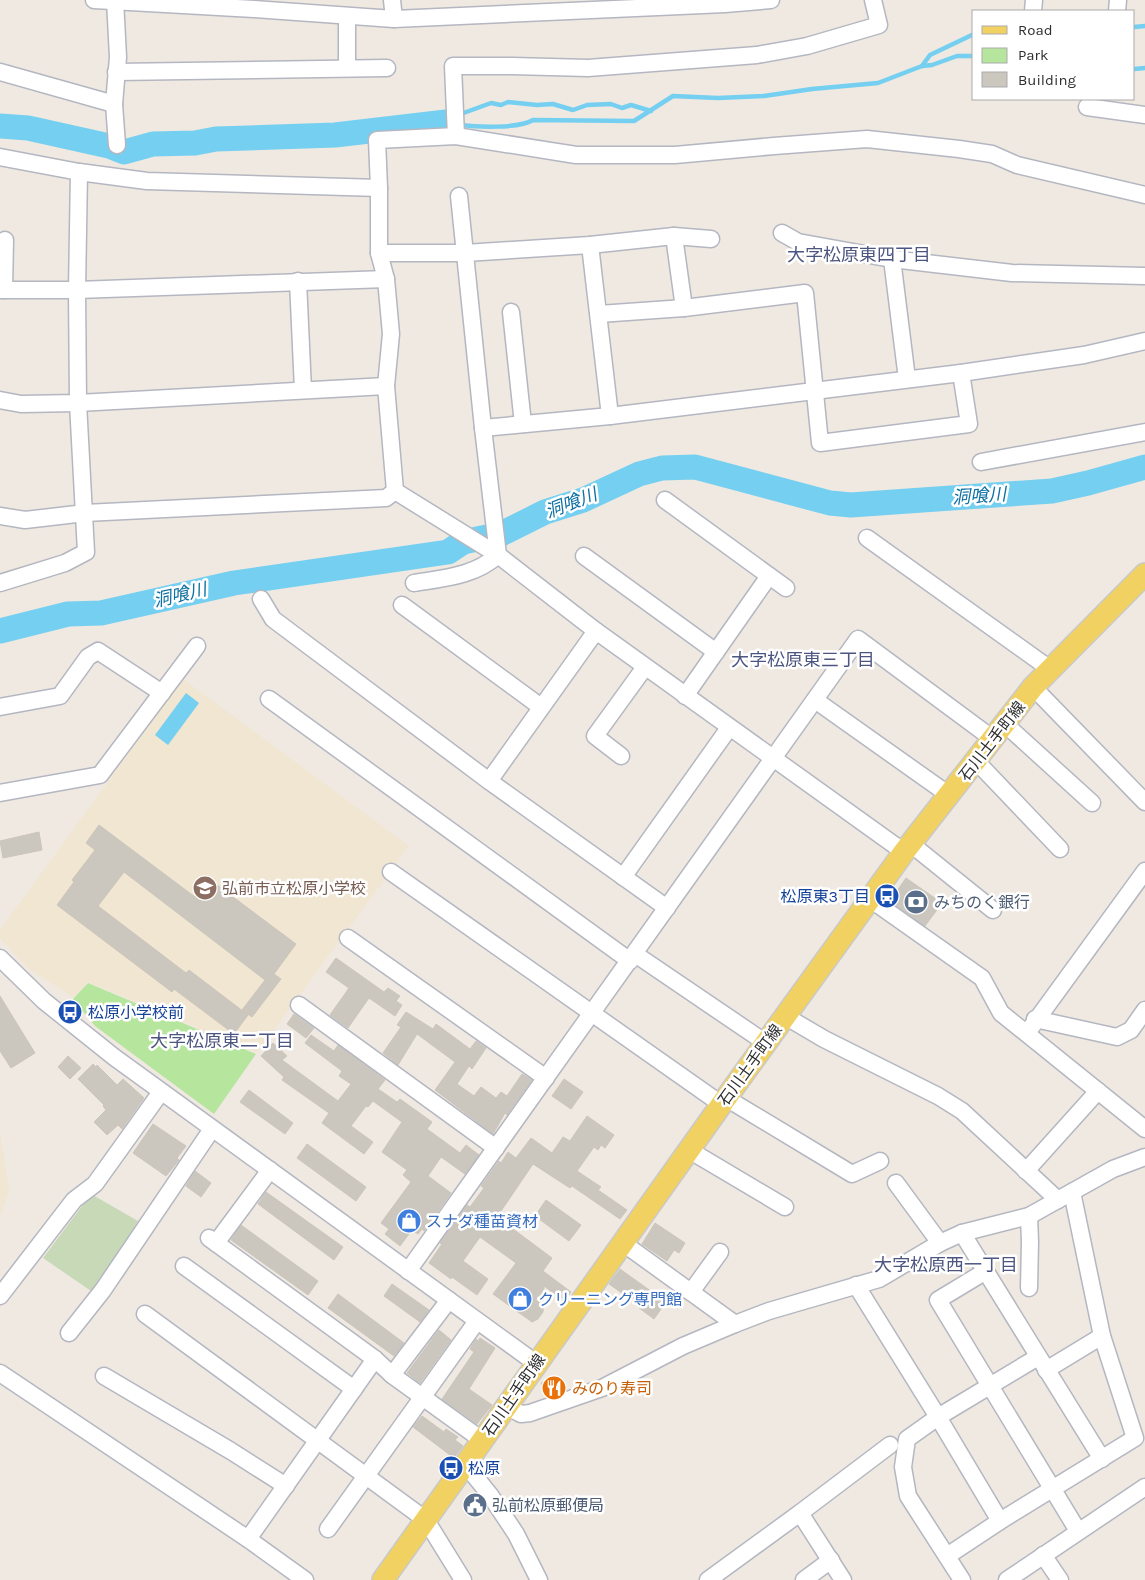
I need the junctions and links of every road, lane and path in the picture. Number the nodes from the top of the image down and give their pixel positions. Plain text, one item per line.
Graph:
1 (94, 0) edge
2 (392, 0) edge
3 (765, 0) edge
4 (873, 0) edge
5 (115, 1) edge
6 (667, 3) edge
7 (222, 4) edge
8 (577, 5) edge
9 (306, 6) edge
10 (484, 7) edge
11 (347, 16) junction
12 (394, 19) junction
13 (347, 68) junction
14 (387, 68) dead end
15 (0, 72) edge
16 (116, 72) junction
17 (114, 104) junction
18 (1087, 107) dead end
19 (1145, 115) edge
20 (456, 136) junction
21 (117, 145) dead end
22 (0, 157) edge
23 (79, 172) junction
24 (380, 188) junction
25 (1145, 195) edge
26 (459, 196) dead end
27 (782, 233) dead end
28 (674, 236) junction
29 (711, 239) dead end
30 (6, 240) dead end
31 (590, 245) junction
32 (379, 252) junction
33 (465, 252) junction
34 (892, 259) junction
35 (1145, 276) edge
36 (386, 279) junction
37 (298, 281) junction
38 (2, 290) edge
39 (77, 290) junction
40 (684, 308) junction
41 (511, 312) dead end
42 (600, 314) junction
43 (1145, 341) edge
44 (961, 373) junction
45 (907, 379) junction
46 (386, 386) junction
47 (303, 390) junction
48 (814, 392) junction
49 (0, 400) edge
50 (78, 403) junction
51 (610, 416) junction
52 (523, 424) junction
53 (483, 428) junction
54 (1145, 432) edge
55 (981, 462) dead end
56 (395, 491) junction
57 (666, 500) dead end
58 (85, 513) junction
59 (0, 516) edge
60 (867, 538) dead end
61 (498, 555) junction
62 (584, 556) dead end
63 (1145, 574) edge
64 (769, 576) junction
65 (414, 583) dead end
66 (0, 584) edge
67 (786, 588) dead end
68 (261, 599) dead end
69 (402, 605) dead end
70 (596, 632) junction
71 (197, 646) dead end
72 (716, 652) junction
73 (645, 667) junction
74 (1050, 669) junction
75 (1033, 688) junction
76 (162, 693) junction
77 (685, 696) junction
78 (269, 699) dead end
79 (815, 700) junction
80 (0, 707) edge
81 (541, 707) junction
82 (729, 728) junction
83 (999, 731) junction
84 (621, 756) dead end
85 (773, 758) junction
86 (976, 761) junction
87 (489, 781) junction
88 (0, 793) edge
89 (949, 795) junction
90 (1145, 802) edge
91 (1092, 803) dead end
92 (907, 848) junction
93 (1060, 849) dead end
94 (1145, 871) edge
95 (391, 872) dead end
96 (623, 877) junction
97 (870, 899) junction
98 (667, 908) junction
99 (992, 910) dead end
100 (348, 938) dead end
101 (632, 957) junction
102 (0, 958) edge
103 (299, 1005) dead end
104 (1145, 1010) edge
105 (592, 1014) junction
106 (785, 1016) junction
107 (1031, 1026) junction
108 (766, 1043) junction
109 (546, 1078) junction
110 (1098, 1091) junction
111 (161, 1092) junction
112 (724, 1101) junction
113 (212, 1129) junction
114 (1145, 1129) edge
115 (496, 1148) junction
116 (689, 1150) junction
117 (1145, 1157) edge
118 (880, 1161) dead end
119 (270, 1170) junction
120 (1026, 1171) junction
121 (896, 1183) dead end
122 (1065, 1196) junction
123 (785, 1207) dead end
124 (1029, 1216) junction
125 (962, 1233) junction
126 (623, 1243) junction
127 (940, 1243) junction
128 (720, 1252) dead end
129 (184, 1266) dead end
130 (408, 1271) junction
131 (986, 1271) junction
132 (856, 1285) junction
133 (1029, 1288) dead end
134 (691, 1292) junction
135 (0, 1296) edge
136 (449, 1300) junction
137 (145, 1314) dead end
138 (477, 1321) junction
139 (735, 1324) junction
140 (68, 1333) dead end
141 (1102, 1336) junction
142 (375, 1359) junction
143 (536, 1364) junction
144 (1042, 1364) junction
145 (0, 1373) edge
146 (392, 1375) junction
147 (104, 1376) dead end
148 (990, 1385) junction
149 (354, 1390) junction
150 (423, 1398) junction
151 (506, 1406) junction
152 (938, 1417) junction
153 (482, 1440) junction
154 (318, 1441) junction
155 (890, 1445) dead end
156 (1102, 1459) junction
157 (465, 1464) junction
158 (366, 1476) junction
159 (286, 1486) junction
160 (1145, 1487) edge
161 (1053, 1489) junction
162 (800, 1513) junction
163 (426, 1520) junction
164 (1000, 1521) junction
165 (328, 1529) dead end
166 (1078, 1531) junction
167 (248, 1539) junction
168 (1043, 1555) junction
169 (947, 1556) junction
170 (831, 1560) junction
171 (710, 1579) edge
172 (305, 1580) edge
173 (383, 1580) edge
174 (463, 1580) edge
175 (539, 1580) edge
176 (804, 1580) edge
177 (843, 1580) edge
178 (962, 1580) edge
179 (1007, 1580) edge
180 (1060, 1580) edge

1 - 5 street
2 - 12 street
3 - 6 street
4 - 20 street
5 - 7 street
5 - 16 street
6 - 8 street
7 - 9 street
8 - 10 street
9 - 11 street
10 - 12 street
11 - 12 street
11 - 13 street
13 - 14 street
13 - 16 street
15 - 17 street
16 - 17 street
17 - 21 street
18 - 19 street
20 - 24 street
20 - 25 street
22 - 23 street
23 - 24 street
23 - 39 street
24 - 32 street
26 - 33 street
27 - 34 street
28 - 29 street
28 - 31 street
28 - 40 street
30 - 38 street
31 - 33 street
31 - 42 street
32 - 33 street
32 - 36 street
33 - 53 street
34 - 35 street
34 - 45 street
36 - 37 street
36 - 46 street
37 - 39 street
37 - 47 street
38 - 39 street
39 - 50 street
40 - 42 street
40 - 48 street
41 - 52 street
42 - 51 street
43 - 44 street
44 - 45 street
44 - 48 street
45 - 48 street
46 - 47 street
46 - 56 street
47 - 50 street
48 - 51 street
49 - 50 street
50 - 58 street
51 - 52 street
52 - 53 street
53 - 61 street
54 - 55 street
56 - 58 street
56 - 61 street
57 - 64 street
58 - 59 street
58 - 66 street
60 - 74 street
61 - 65 street
61 - 70 street
62 - 72 street
63 - 74 main road, 石川土手町線
64 - 67 street
64 - 72 street
68 - 87 street
69 - 81 street
70 - 73 street
70 - 81 street
71 - 76 street
72 - 77 street
73 - 77 street
73 - 84 street
74 - 75 main road, 石川土手町線
75 - 83 main road, 石川土手町線
75 - 90 street
76 - 80 street
76 - 88 street
77 - 82 street
78 - 101 street
79 - 83 street
79 - 85 street
79 - 89 street
81 - 87 street
82 - 85 street
82 - 96 street
83 - 86 main road, 石川土手町線
83 - 91 street
85 - 92 street
85 - 98 street
86 - 89 main road, 石川土手町線
86 - 93 street
87 - 96 street
89 - 92 main road, 石川土手町線
92 - 97 main road, 石川土手町線
92 - 99 street
94 - 107 street
95 - 105 street
96 - 98 street
97 - 106 main road, 石川土手町線
97 - 107 street
98 - 101 street
100 - 109 street
101 - 105 street
101 - 108 street
102 - 111 street
103 - 115 street
104 - 107 street
105 - 109 street
105 - 112 street
106 - 108 main road, 石川土手町線
106 - 120 street
107 - 110 street
108 - 112 main road, 石川土手町線
109 - 115 street
110 - 114 street
110 - 120 street
111 - 113 street
111 - 135 street
112 - 116 main road, 石川土手町線
112 - 118 street
113 - 119 street
113 - 140 street
115 - 130 street
116 - 123 street
116 - 126 main road, 石川土手町線
117 - 122 street
119 - 130 street
119 - 142 street
120 - 122 street
121 - 127 street
122 - 124 street
122 - 141 street
124 - 125 street
124 - 133 street
125 - 127 street
125 - 131 street
126 - 134 street
126 - 143 main road, 石川土手町線
127 - 132 street
128 - 134 street
129 - 149 street
130 - 136 street
131 - 144 street
131 - 148 street
132 - 139 street
132 - 152 street
134 - 139 street
136 - 138 street
136 - 146 street
137 - 154 street
138 - 143 street
138 - 150 street
139 - 151 street
141 - 144 street
141 - 156 street
142 - 146 street
142 - 149 street
143 - 151 main road, 石川土手町線
144 - 148 street
144 - 156 street
145 - 167 street
146 - 150 street
147 - 159 street
148 - 152 street
148 - 161 street
149 - 154 street
150 - 153 street
150 - 158 street
151 - 153 main road, 石川土手町線
152 - 164 street
152 - 169 street
153 - 157 main road, 石川土手町線
154 - 158 street
154 - 159 street
155 - 162 street
156 - 161 street
157 - 163 main road, 石川土手町線
157 - 175 street
158 - 163 street
158 - 165 street
159 - 167 street
160 - 166 street
161 - 164 street
161 - 166 street
162 - 170 street
162 - 171 street
163 - 173 main road, 石川土手町線
163 - 174 street
164 - 169 street
166 - 168 street
167 - 172 street
168 - 179 street
168 - 180 street
169 - 178 street
170 - 176 street
170 - 177 street

